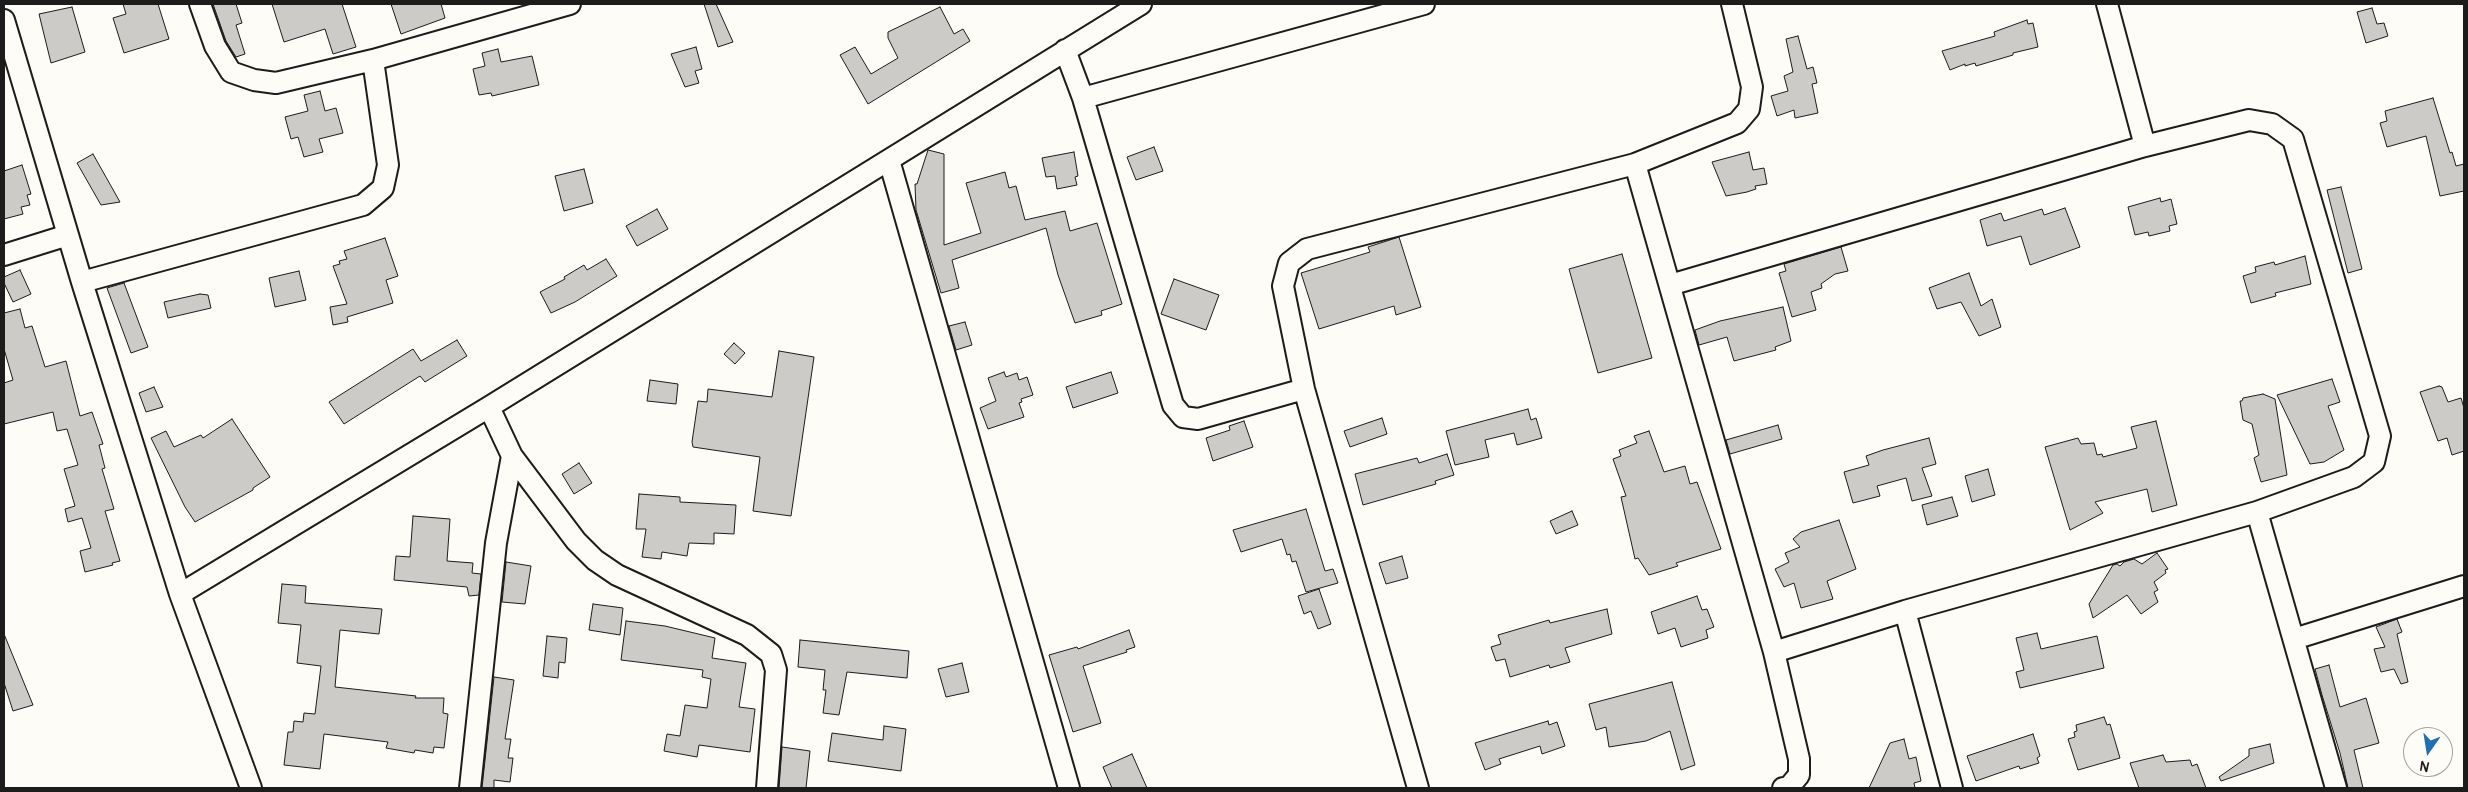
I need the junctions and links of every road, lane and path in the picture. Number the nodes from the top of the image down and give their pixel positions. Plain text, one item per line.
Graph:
1 (200, 4) edge
2 (570, 4) edge
3 (1141, 4) edge
4 (1424, 4) edge
5 (1732, 4) edge
6 (2107, 4) edge
7 (4, 20) edge
8 (1065, 50) junction
9 (373, 60) junction
10 (1083, 98) junction
11 (2145, 146) junction
12 (889, 160) junction
13 (1635, 164) junction
14 (68, 235) junction
15 (4, 255) edge
16 (82, 282) junction
17 (1670, 285) junction
18 (1304, 390) junction
19 (489, 407) junction
20 (512, 456) junction
21 (2257, 512) junction
22 (2464, 586) edge
23 (180, 594) junction
24 (1905, 611) junction
25 (2294, 639) junction
26 (1774, 652) junction
27 (251, 788) edge
28 (470, 788) edge
29 (767, 788) edge
30 (1069, 788) edge
31 (1418, 788) edge
32 (1783, 788) edge
33 (1952, 788) edge
34 (2336, 788) edge

1 - 9 street
2 - 9 street
3 - 8 street
4 - 10 street
5 - 13 street
6 - 11 street
7 - 14 street
8 - 10 street
8 - 12 street
9 - 16 street
10 - 18 street
11 - 17 street
11 - 21 street
12 - 19 street
12 - 30 street
13 - 17 street
13 - 18 street
14 - 15 street
14 - 16 street
16 - 23 street
17 - 26 street
18 - 31 street
19 - 20 street
19 - 23 street
20 - 28 street
20 - 29 street
21 - 24 street
21 - 25 street
22 - 25 street
23 - 27 street
24 - 26 street
24 - 33 street
25 - 34 street
26 - 32 street

